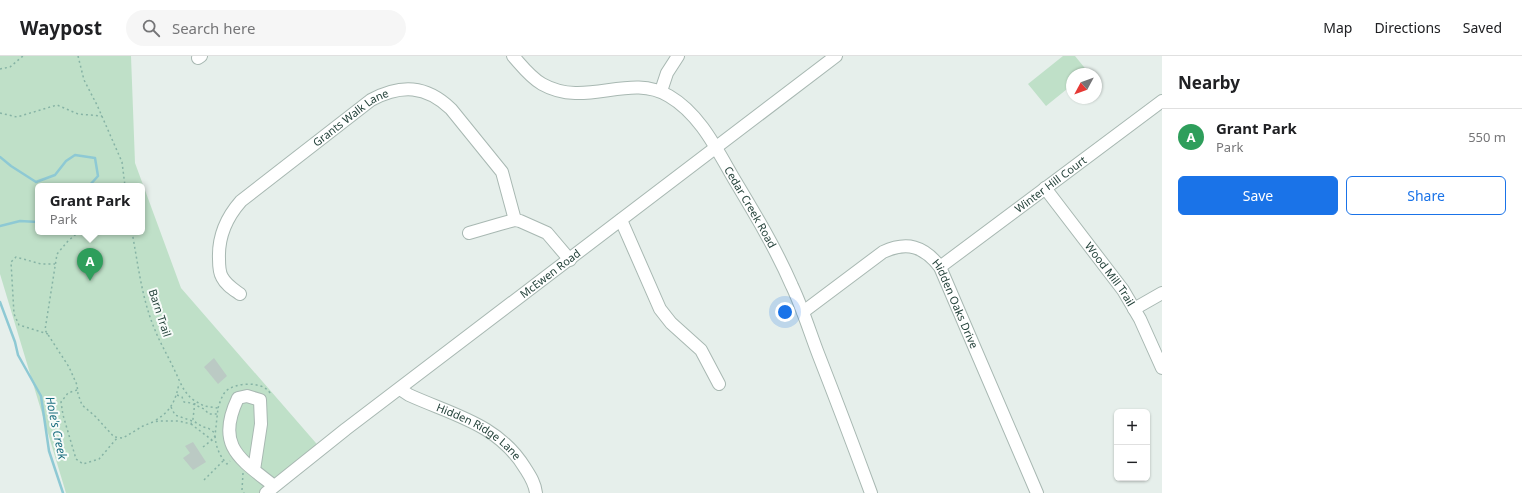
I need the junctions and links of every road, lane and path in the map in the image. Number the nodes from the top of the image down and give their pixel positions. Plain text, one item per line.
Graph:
1 (23, 56) edge
2 (78, 56) edge
3 (513, 56) edge
4 (678, 56) edge
5 (836, 56) edge
6 (0, 69) edge
7 (661, 91) junction
8 (1162, 101) edge
9 (0, 113) edge
10 (102, 116) junction
11 (716, 148) junction
12 (125, 183) edge
13 (1045, 188) junction
14 (515, 220) junction
15 (621, 220) junction
16 (469, 233) dead end
17 (74, 235) edge
18 (133, 235) edge
19 (570, 260) junction
20 (55, 264) junction
21 (940, 267) junction
22 (1162, 293) edge
23 (240, 294) dead end
24 (1134, 308) junction
25 (803, 312) junction
26 (48, 334) junction
27 (1162, 368) edge
28 (179, 382) junction
29 (719, 384) dead end
30 (400, 389) junction
31 (78, 390) junction
32 (177, 395) junction
33 (195, 401) junction
34 (194, 405) junction
35 (171, 408) junction
36 (217, 414) junction
37 (192, 421) junction
38 (154, 422) junction
39 (190, 424) junction
40 (215, 435) junction
41 (118, 438) junction
42 (212, 440) junction
43 (203, 447) dead end
44 (224, 460) junction
45 (235, 465) dead end
46 (240, 468) dead end
47 (254, 470) junction
48 (204, 480) dead end
49 (270, 490) edge
50 (244, 493) edge
51 (536, 493) edge
52 (871, 493) edge
53 (1037, 493) edge

1 - 6 path
2 - 10 path
3 - 7 street, Cedar Creek Road
4 - 7 street
5 - 11 street, McEwen Road
7 - 11 street, Cedar Creek Road
8 - 13 street, Winter Hill Court
9 - 10 path
10 - 12 path
11 - 15 street, McEwen Road
11 - 25 street, Cedar Creek Road
13 - 21 street, Winter Hill Court
13 - 24 street, Wood Mill Trail
14 - 16 street
14 - 19 street
14 - 23 street, Grants Walk Lane
15 - 19 street, McEwen Road
15 - 29 street
17 - 20 path
18 - 28 path, Barn Trail
19 - 30 street, McEwen Road
20 - 26 path
20 - 26 path
21 - 25 street, Hidden Oaks Drive
21 - 53 street, Hidden Oaks Drive
22 - 24 street
24 - 27 street, Wood Mill Trail
25 - 52 street, Cedar Creek Road
26 - 31 path
28 - 32 path
28 - 33 path, Barn Trail
30 - 49 street, McEwen Road
30 - 51 street, Hidden Ridge Lane
31 - 41 path
31 - 41 path
32 - 34 path
32 - 35 path
33 - 34 path
33 - 36 path
34 - 36 path
34 - 37 path
35 - 37 path
35 - 38 path
36 - 40 path
37 - 39 path
37 - 40 path
38 - 39 path
38 - 41 path
39 - 42 path
40 - 42 path
40 - 44 path
42 - 43 path
44 - 45 path
44 - 48 path
46 - 50 path
47 - 47 street
47 - 49 street

